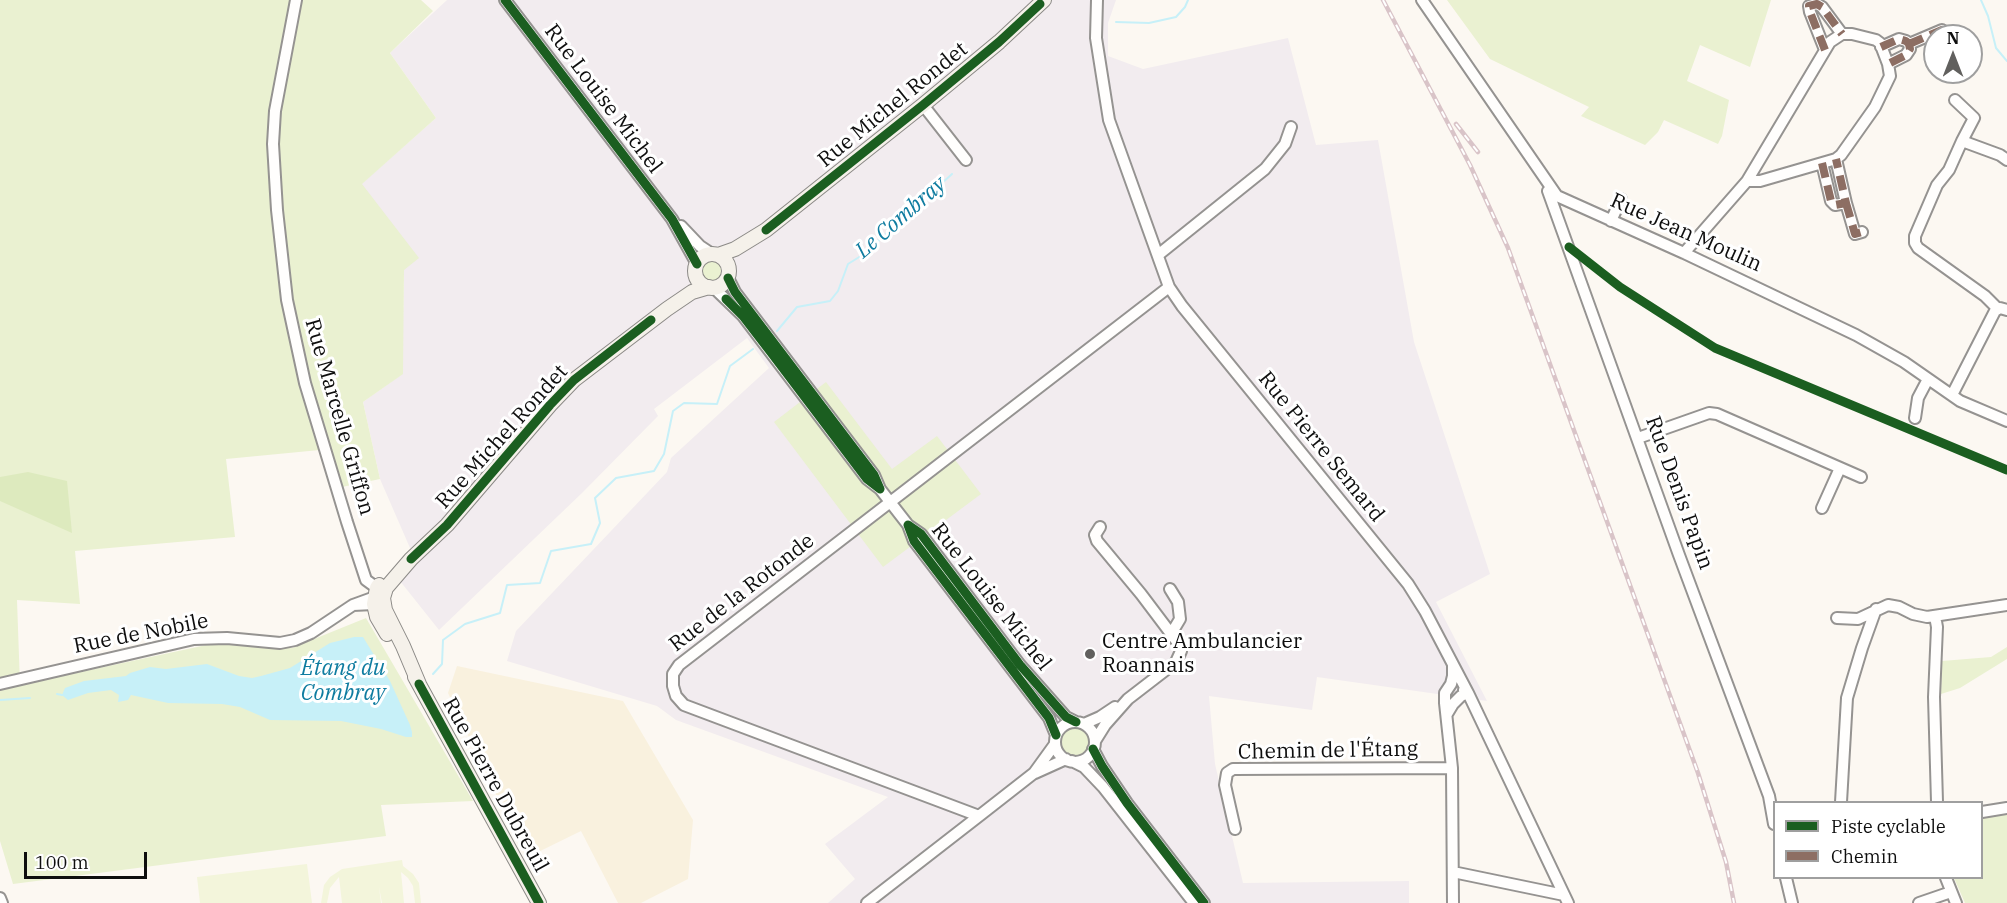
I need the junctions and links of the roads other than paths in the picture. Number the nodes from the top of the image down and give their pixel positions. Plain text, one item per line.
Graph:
1 (296, 0) edge
2 (505, 0) edge
3 (1097, 0) edge
4 (1422, 0) edge
5 (1044, 1) edge
6 (1808, 3) edge
7 (1842, 34) junction
8 (1923, 38) edge
9 (1909, 44) junction
10 (1881, 47) junction
11 (1825, 50) junction
12 (1888, 64) junction
13 (1954, 100) dead end
14 (923, 105) junction
15 (1292, 127) dead end
16 (1962, 141) junction
17 (1836, 159) junction
18 (966, 160) dead end
19 (2007, 160) edge
20 (1822, 163) junction
21 (1543, 176) junction
22 (1748, 181) junction
23 (1621, 199) dead end
24 (1846, 204) junction
25 (672, 219) junction
26 (1611, 221) junction
27 (766, 230) junction
28 (1862, 232) dead end
29 (1684, 253) junction
30 (715, 254) junction
31 (1158, 255) junction
32 (697, 269) junction
33 (729, 275) junction
34 (1169, 287) junction
35 (712, 288) junction
36 (667, 309) junction
37 (2002, 309) edge
38 (1928, 379) junction
39 (1952, 395) junction
40 (1915, 418) dead end
41 (2007, 421) edge
42 (1638, 438) junction
43 (1840, 468) junction
44 (1861, 477) dead end
45 (880, 489) junction
46 (890, 502) junction
47 (1822, 508) dead end
48 (908, 525) junction
49 (1100, 527) dead end
50 (1170, 589) dead end
51 (379, 595) junction
52 (2007, 605) edge
53 (1876, 609) junction
54 (1935, 616) junction
55 (1837, 618) dead end
56 (1171, 634) junction
57 (1453, 665) junction
58 (0, 684) edge
59 (419, 684) junction
60 (1450, 686) junction
61 (1468, 693) junction
62 (1128, 699) junction
63 (1447, 714) junction
64 (1080, 723) junction
65 (1056, 740) junction
66 (1094, 745) junction
67 (1069, 760) junction
68 (1452, 768) junction
69 (1034, 773) junction
70 (1841, 801) edge
71 (1937, 801) edge
72 (2007, 808) edge
73 (1983, 812) edge
74 (979, 816) junction
75 (1773, 818) edge
76 (1234, 829) dead end
77 (1453, 872) junction
78 (1786, 879) edge
79 (1946, 879) edge
80 (1951, 892) junction
81 (0, 898) edge
82 (1566, 899) edge
83 (2, 903) edge
84 (540, 903) edge
85 (867, 903) edge
86 (1194, 903) edge
87 (1204, 903) edge
88 (1453, 903) edge
89 (1792, 903) edge
90 (1919, 903) edge
91 (1956, 903) edge

1 - 51 street, Rue Marcelle Griffon
2 - 25 street, Rue Louise Michel
3 - 31 street, Rue Pierre Semard
4 - 21 street, Rue Jean Moulin
5 - 14 street, Rue Michel Rondet
6 - 7 street
6 - 11 street
7 - 10 street
7 - 11 street
8 - 9 street
9 - 10 street
9 - 12 street
10 - 12 street
11 - 22 street
12 - 17 street
13 - 16 street
14 - 18 street
14 - 27 street, Rue Michel Rondet
15 - 31 street
16 - 19 street
16 - 37 street
17 - 20 street
17 - 24 street
20 - 22 street
20 - 24 street
21 - 26 street, Rue Jean Moulin
21 - 42 street, Rue Denis Papin
22 - 29 street
23 - 26 street
24 - 28 street
25 - 30 street, Rue Louise Michel
25 - 32 street, Rue Louise Michel
26 - 29 street, Rue Jean Moulin
27 - 30 street, Rue Michel Rondet
27 - 33 street, Rue Michel Rondet
29 - 38 street, Rue Jean Moulin
30 - 32 street
30 - 33 street
31 - 34 street, Rue Pierre Semard
32 - 35 street
32 - 36 street, Rue Michel Rondet
33 - 35 street
33 - 45 street, Rue Louise Michel
34 - 46 street, Rue de la Rotonde
34 - 57 street, Rue Pierre Semard
35 - 36 street, Rue Michel Rondet
35 - 45 street, Rue Louise Michel
36 - 51 street, Rue Michel Rondet
37 - 39 street
38 - 39 street, Rue Jean Moulin
38 - 40 street
39 - 41 street, Rue Jean Moulin
42 - 43 street
42 - 75 street, Rue Denis Papin
43 - 44 street
43 - 47 street
45 - 46 street, Rue Louise Michel
46 - 48 street, Rue Louise Michel
46 - 74 street, Rue de la Rotonde
48 - 64 street, Rue Louise Michel
48 - 65 street, Rue Louise Michel
49 - 56 street
50 - 56 street
51 - 58 street, Rue de Nobile
51 - 59 street, Rue Pierre Dubreuil
51 - 59 street, Rue Pierre Dubreuil
52 - 54 street
53 - 54 street
53 - 55 street
53 - 70 street
54 - 71 street
56 - 62 street
57 - 60 street
57 - 61 street, Rue Pierre Semard
59 - 84 street, Rue Pierre Dubreuil
60 - 61 street
60 - 63 street
61 - 63 street
61 - 82 street, Rue Pierre Semard
62 - 64 street
62 - 66 street
63 - 68 street
64 - 65 street
64 - 66 street
65 - 67 street
65 - 69 street
66 - 67 street
66 - 87 street
67 - 69 street
67 - 86 street
68 - 76 street, Chemin de l'Étang
68 - 77 street
69 - 74 street
72 - 73 street
74 - 85 street
77 - 82 street
77 - 88 street
78 - 89 street
79 - 80 street
80 - 90 street
80 - 91 street
81 - 83 street

